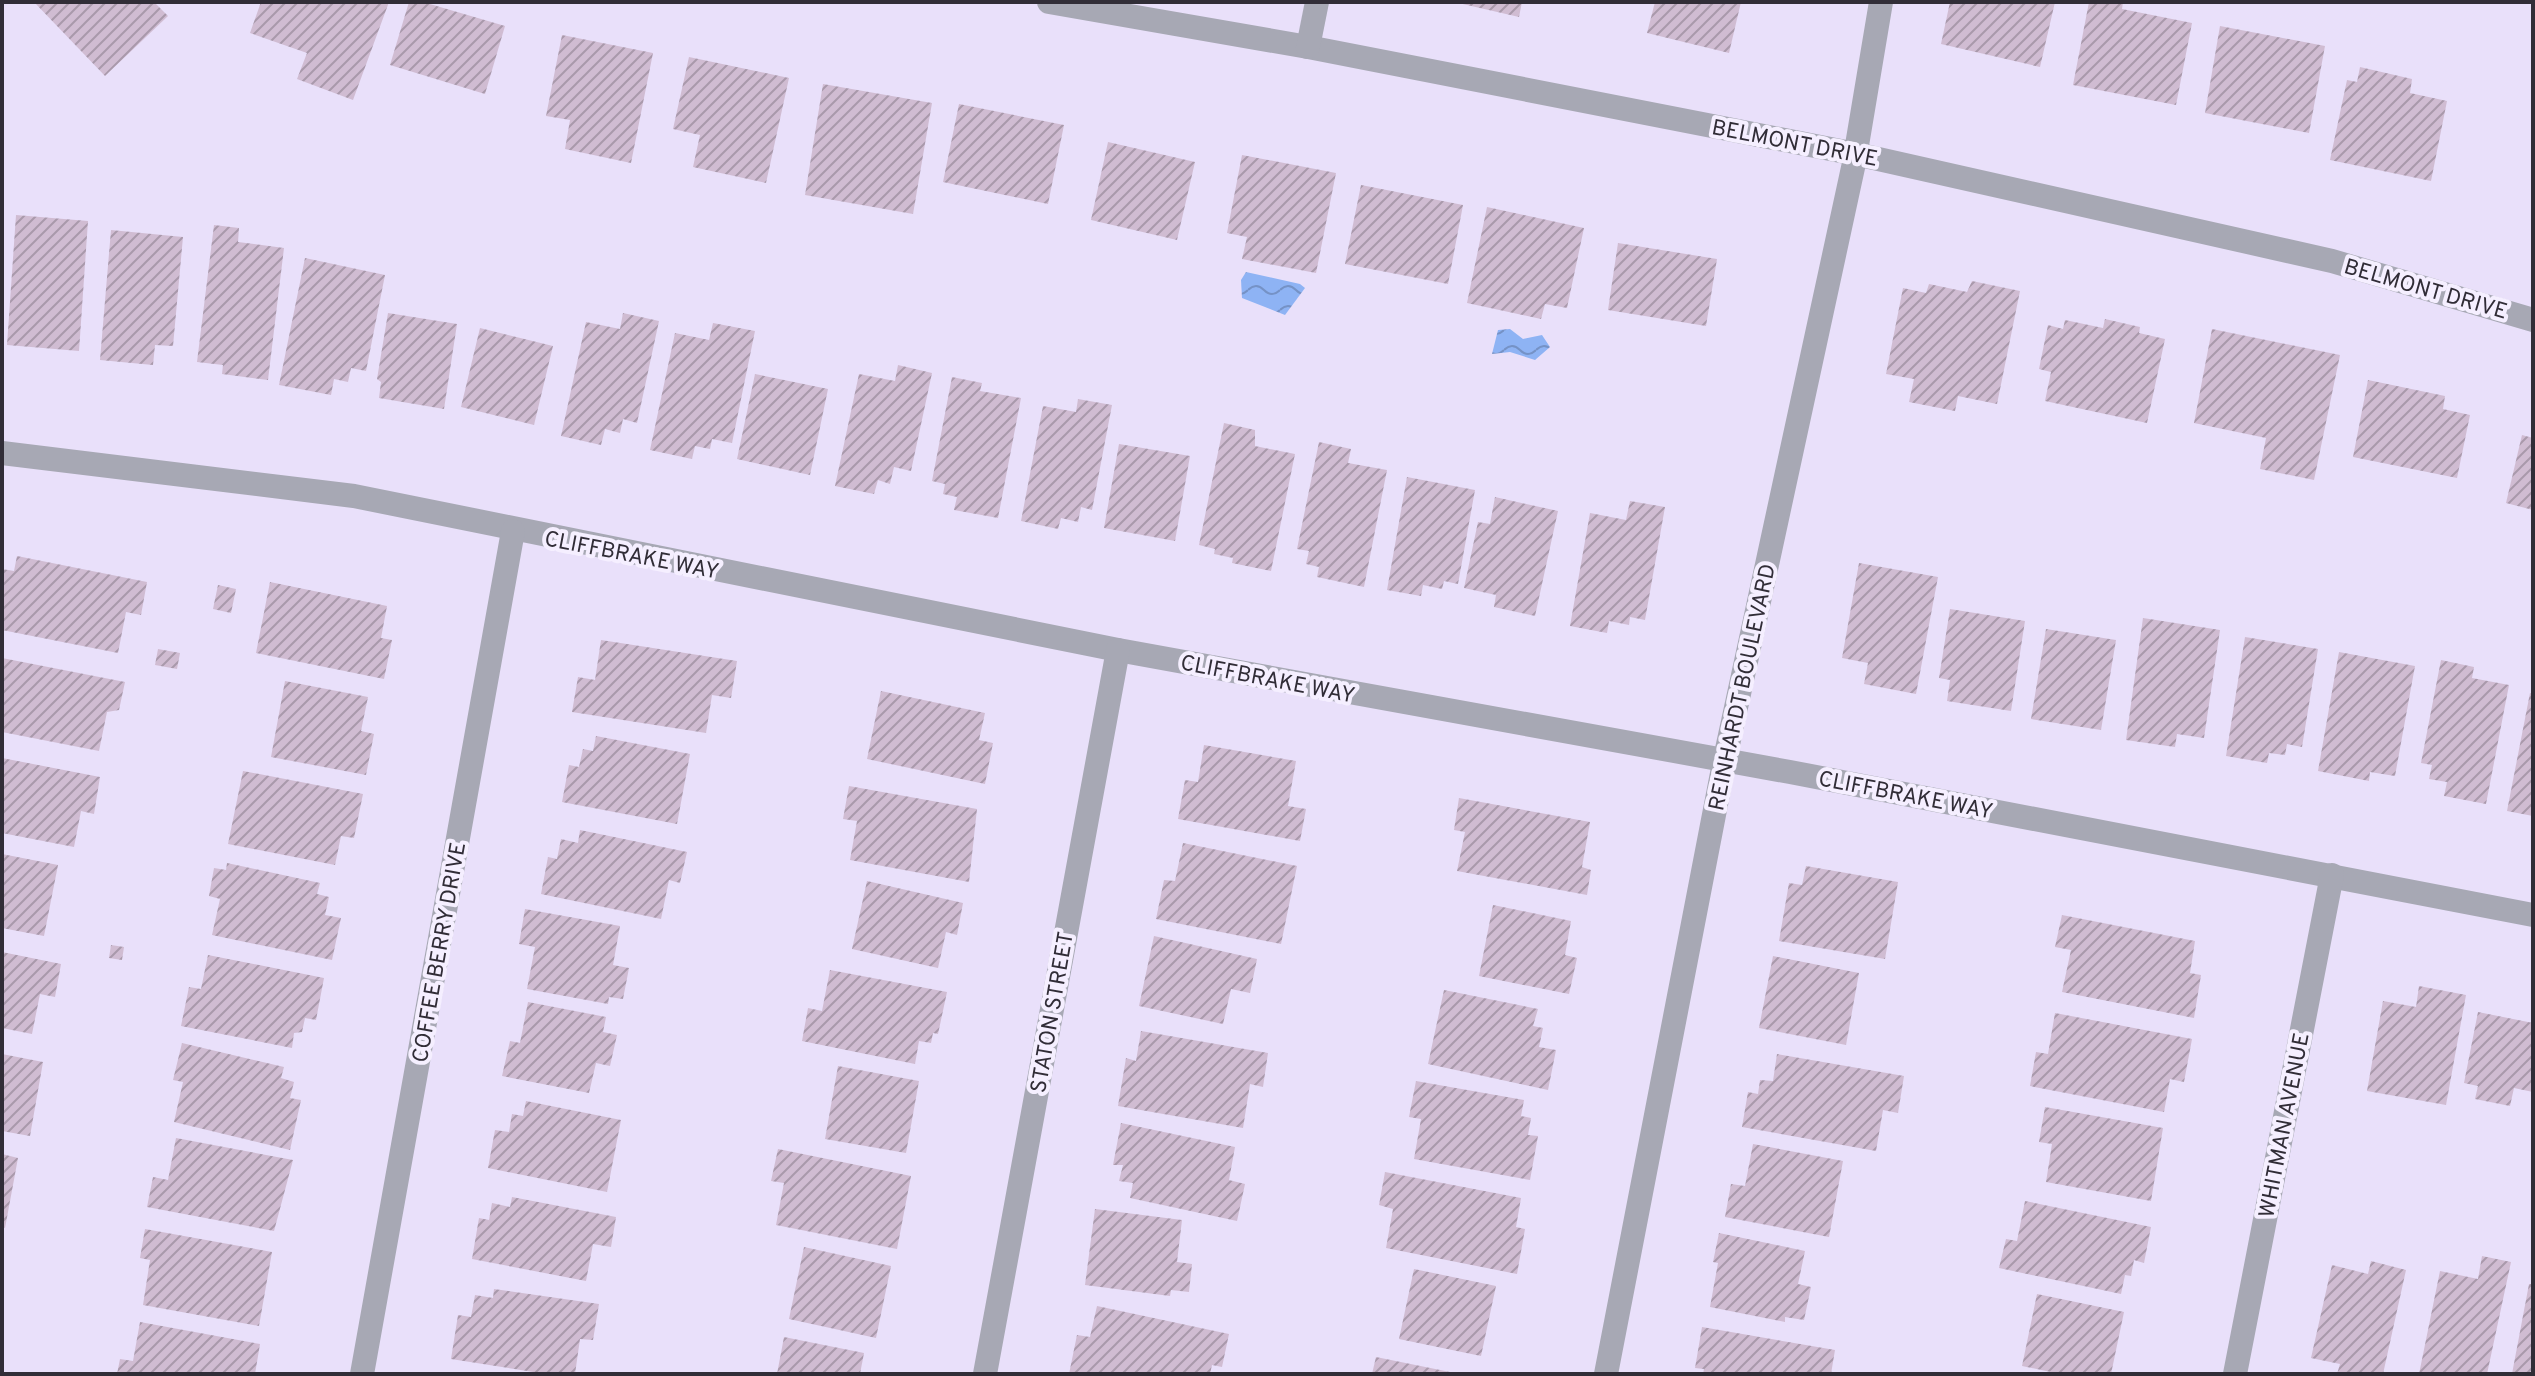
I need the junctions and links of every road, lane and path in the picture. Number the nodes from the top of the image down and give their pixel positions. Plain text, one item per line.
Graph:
1 (1049, 2) edge
2 (1317, 2) edge
3 (1881, 2) edge
4 (1308, 47) junction
5 (1856, 154) junction
6 (2533, 320) edge
7 (2, 453) edge
8 (513, 531) junction
9 (1118, 650) junction
10 (1724, 763) junction
11 (2332, 875) junction
12 (2533, 915) edge
13 (362, 1374) edge
14 (985, 1374) edge
15 (1606, 1374) edge
16 (2235, 1374) edge

1 - 4 street, BELMONT DRIVE
2 - 4 street
3 - 5 street, REINHARDT BOULEVARD
4 - 5 street, BELMONT DRIVE
5 - 6 street, BELMONT DRIVE
5 - 10 street, REINHARDT BOULEVARD
7 - 8 street, CLIFFBRAKE WAY
8 - 9 street, CLIFFBRAKE WAY
8 - 13 street, COFFEE BERRY DRIVE
9 - 10 street, CLIFFBRAKE WAY
9 - 14 street, STATON STREET
10 - 11 street, CLIFFBRAKE WAY
10 - 15 street, REINHARDT BOULEVARD
11 - 12 street, CLIFFBRAKE WAY
11 - 16 street, WHITMAN AVENUE

